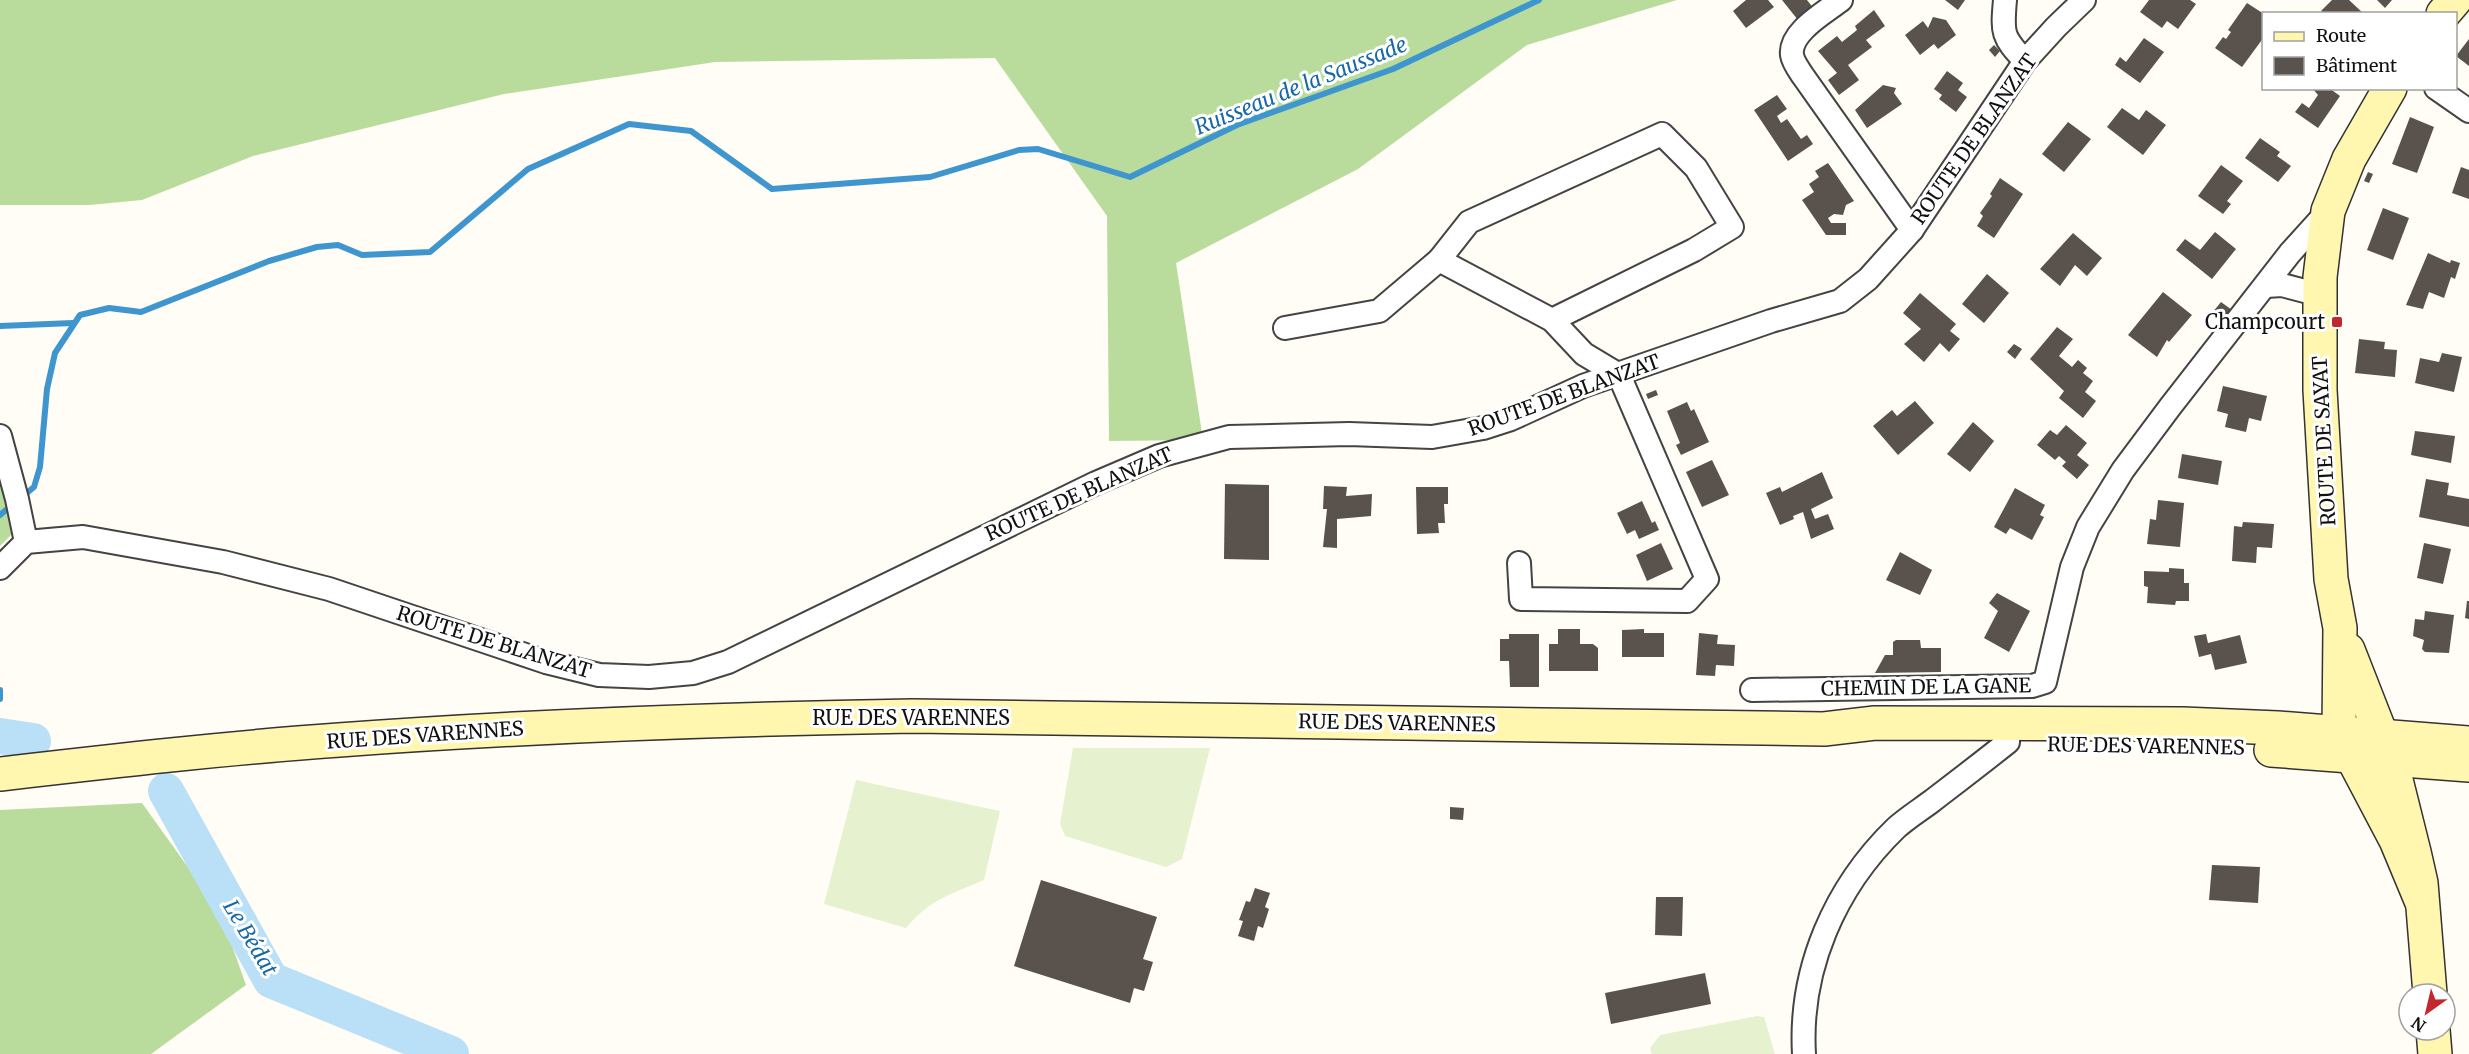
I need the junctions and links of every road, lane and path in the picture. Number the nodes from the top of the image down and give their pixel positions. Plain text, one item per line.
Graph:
1 (1841, 0) edge
2 (2005, 0) edge
3 (2084, 0) edge
4 (2455, 0) edge
5 (2445, 12) edge
6 (2025, 61) junction
7 (2389, 90) edge
8 (2439, 90) edge
9 (2469, 111) edge
10 (2328, 211) junction
11 (1912, 230) junction
12 (1439, 260) junction
13 (2266, 286) junction
14 (2320, 295) junction
15 (1552, 320) junction
16 (1286, 328) dead end
17 (1619, 375) junction
18 (0, 436) edge
19 (26, 542) junction
20 (1519, 563) dead end
21 (0, 568) edge
22 (2340, 628) junction
23 (1752, 690) dead end
24 (2009, 733) junction
25 (2469, 743) edge
26 (2345, 745) junction
27 (2385, 747) junction
28 (2469, 765) edge
29 (0, 774) edge
30 (2421, 900) junction
31 (2429, 982) edge
32 (1804, 1054) edge

1 - 11 street
2 - 6 street
3 - 6 street, ROUTE DE BLANZAT
4 - 5 main road
6 - 11 street, ROUTE DE BLANZAT
7 - 10 main road, ROUTE DE SAYAT
8 - 9 street
10 - 13 street, CHEMIN DE LA GANE
10 - 14 main road, ROUTE DE SAYAT
11 - 17 street, ROUTE DE BLANZAT
12 - 15 street
12 - 15 street
12 - 16 street
13 - 14 street
13 - 23 street, CHEMIN DE LA GANE
14 - 22 main road, ROUTE DE SAYAT
15 - 17 street
17 - 19 street, ROUTE DE BLANZAT
17 - 20 street
18 - 19 street
19 - 21 street
22 - 26 main road, ROUTE DE SAYAT
22 - 27 main road, ROUTE DE SAYAT
24 - 26 main road, RUE DES VARENNES
24 - 29 main road, RUE DES VARENNES
24 - 32 street
25 - 27 main road, RUE DES VARENNES
26 - 27 main road, RUE DES VARENNES
26 - 30 main road, ROUTE DE SAYAT
27 - 28 main road, RUE DES VARENNES
27 - 30 main road, ROUTE DE SAYAT
30 - 31 main road, ROUTE DE SAYAT

